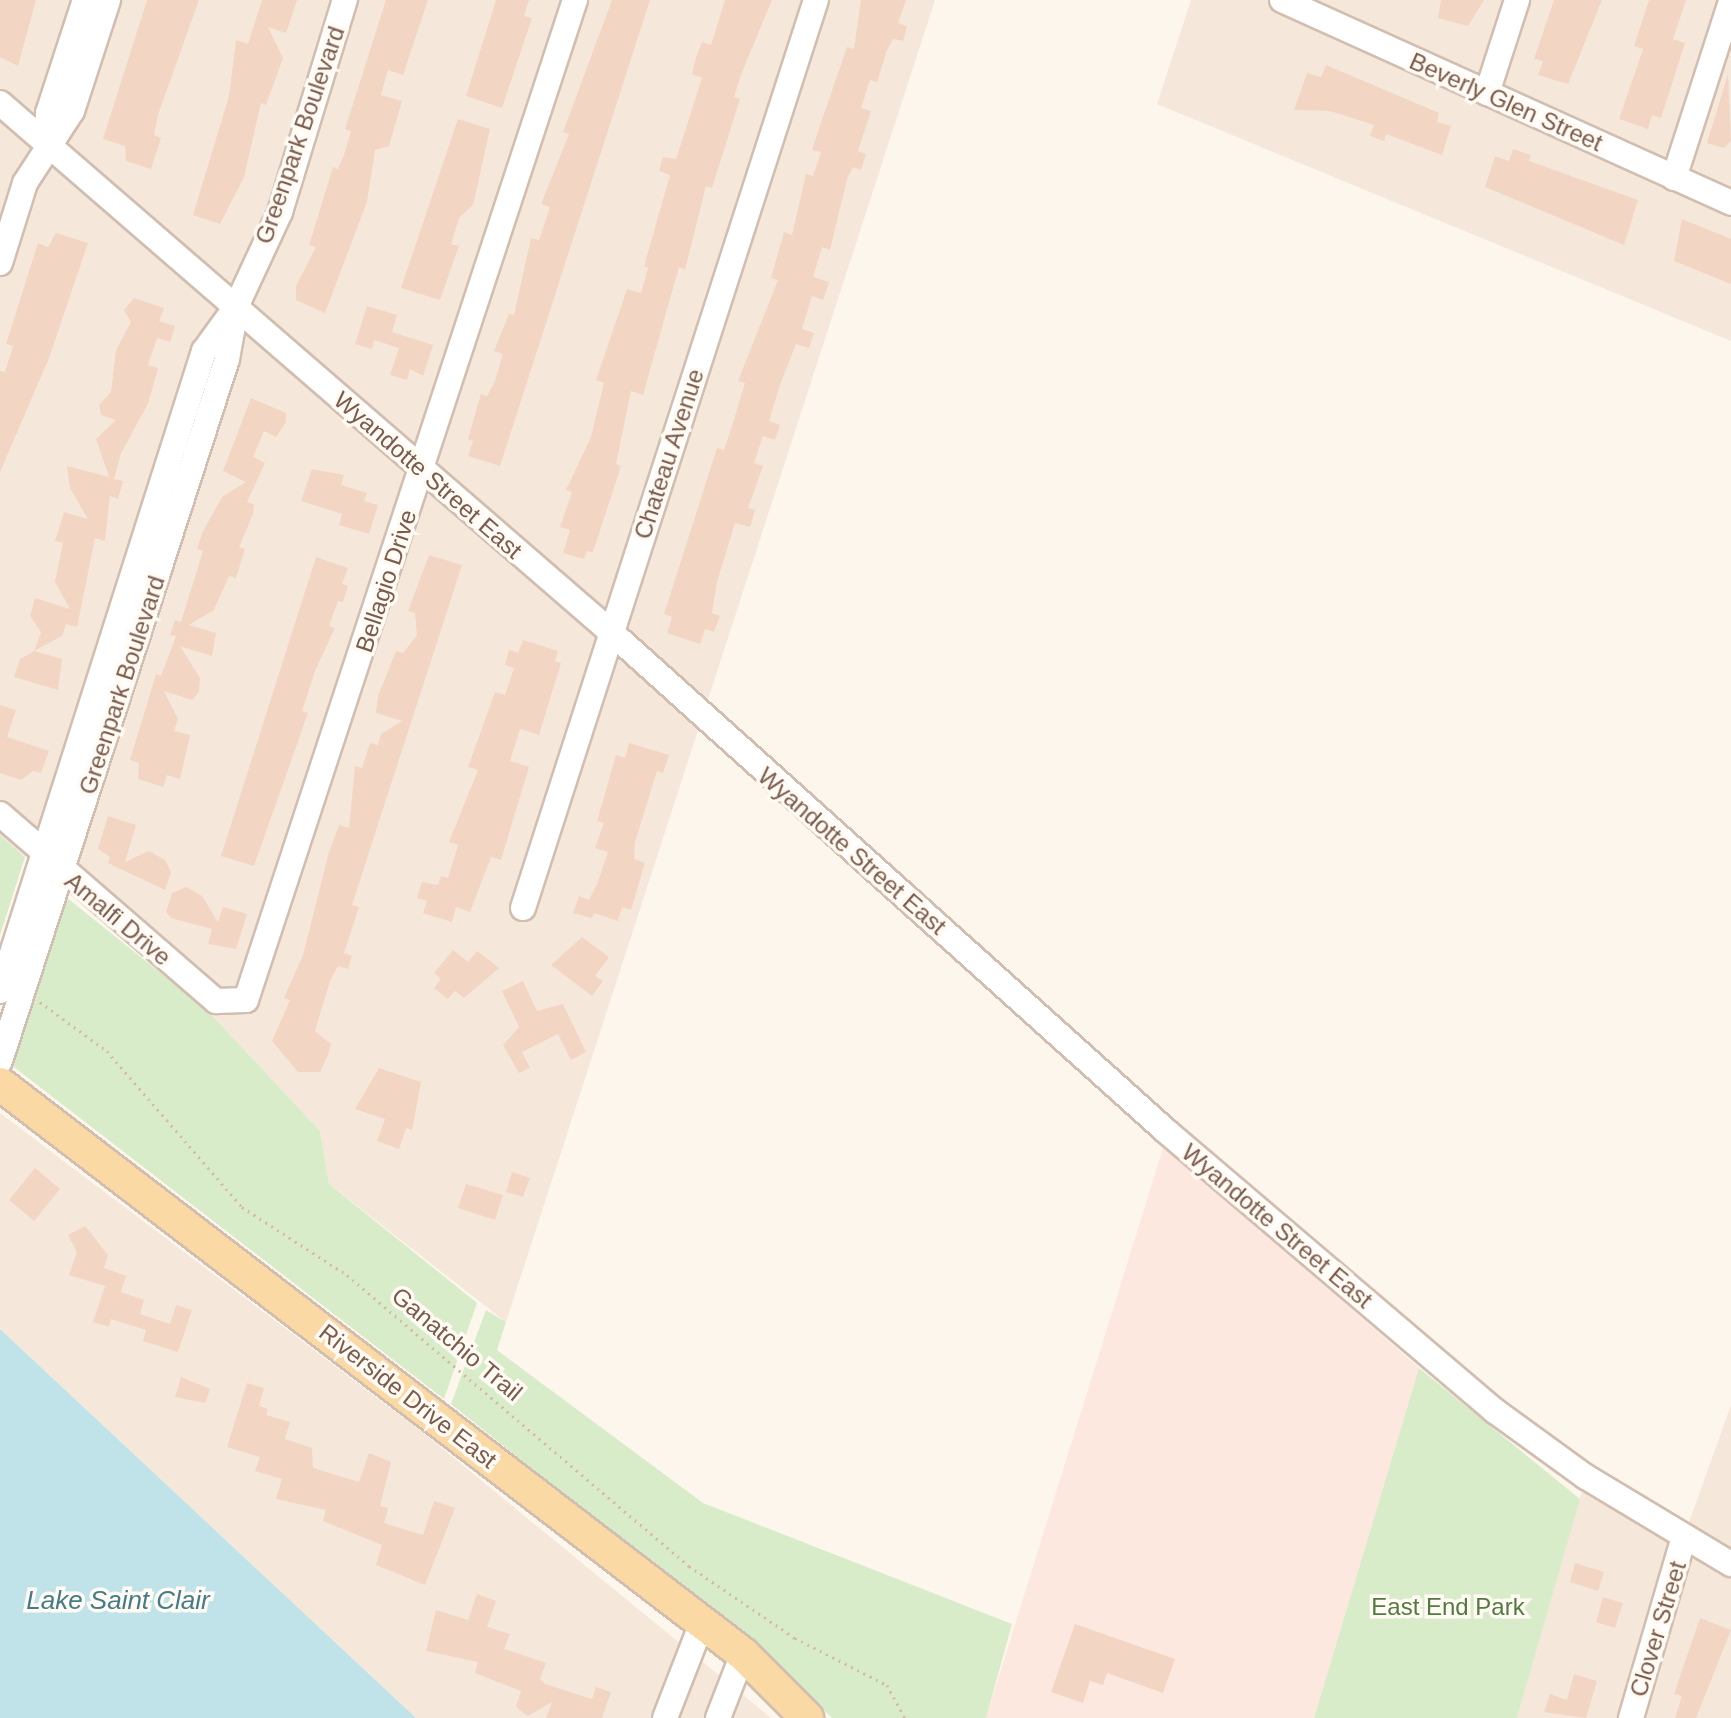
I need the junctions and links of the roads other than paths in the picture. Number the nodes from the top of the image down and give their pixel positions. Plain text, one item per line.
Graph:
1 (85, 0) edge
2 (108, 0) edge
3 (345, 0) edge
4 (575, 0) edge
5 (816, 0) edge
6 (1517, 0) edge
7 (1731, 1) edge
8 (1295, 4) edge
9 (1487, 93) junction
10 (0, 103) edge
11 (47, 142) junction
12 (1674, 177) junction
13 (1731, 203) edge
14 (0, 263) edge
15 (236, 307) junction
16 (422, 470) junction
17 (611, 632) junction
18 (0, 814) edge
19 (45, 853) junction
20 (62, 873) junction
21 (523, 908) dead end
22 (11, 991) edge
23 (246, 1000) joint
24 (0, 1061) edge
25 (0, 1084) edge
26 (1684, 1540) junction
27 (1731, 1564) edge
28 (702, 1623) junction
29 (743, 1654) junction
30 (665, 1718) edge
31 (718, 1718) edge
32 (807, 1718) edge
33 (1631, 1718) edge

1 - 11 street
2 - 11 street
3 - 15 street, Greenpark Boulevard
4 - 16 street, Bellagio Drive
5 - 17 street, Chateau Avenue
6 - 9 street
7 - 12 street
8 - 9 street, Beverly Glen Street
9 - 12 street, Beverly Glen Street
10 - 11 street, Wyandotte Street East
11 - 14 street
11 - 15 street, Wyandotte Street East
12 - 13 street, Beverly Glen Street
15 - 16 street, Wyandotte Street East
15 - 19 street, Greenpark Boulevard
15 - 20 street, Greenpark Boulevard
16 - 17 street, Wyandotte Street East
16 - 23 street, Bellagio Drive
17 - 21 street, Chateau Avenue
17 - 26 street, Wyandotte Street East
18 - 19 street, Amalfi Drive
19 - 20 street, Amalfi Drive
19 - 22 street, Greenpark Boulevard
20 - 22 street, Greenpark Boulevard
20 - 23 street, Amalfi Drive
22 - 24 street, Greenpark Boulevard
25 - 28 main road, Riverside Drive East
26 - 27 street, Wyandotte Street East
26 - 33 street, Clover Street
28 - 29 main road, Riverside Drive East
28 - 30 street
29 - 31 street
29 - 32 main road, Riverside Drive East

